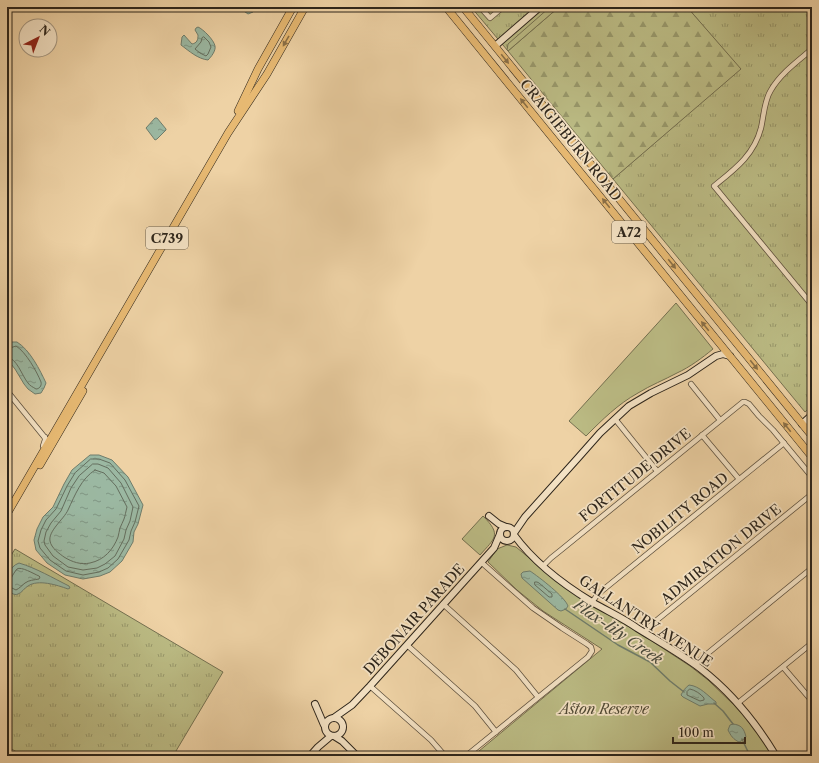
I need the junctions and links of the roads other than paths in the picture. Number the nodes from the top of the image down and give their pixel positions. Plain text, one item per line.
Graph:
1 (293, 7) edge
2 (306, 7) edge
3 (446, 7) edge
4 (463, 7) edge
5 (480, 7) edge
6 (503, 7) edge
7 (540, 7) edge
8 (494, 46) junction
9 (812, 49) edge
10 (228, 133) junction
11 (812, 305) edge
12 (719, 343) junction
13 (716, 356) junction
14 (730, 356) junction
15 (691, 384) dead end
16 (7, 391) edge
17 (812, 416) edge
18 (615, 419) junction
19 (720, 420) junction
20 (802, 424) junction
21 (702, 434) junction
22 (812, 436) edge
23 (49, 442) junction
24 (784, 443) junction
25 (812, 457) edge
26 (657, 471) junction
27 (812, 477) edge
28 (739, 479) junction
29 (812, 494) edge
30 (7, 513) edge
31 (7, 517) edge
32 (524, 517) junction
33 (507, 527) junction
34 (500, 533) junction
35 (514, 534) junction
36 (508, 541) junction
37 (494, 548) junction
38 (526, 550) junction
39 (481, 562) junction
40 (543, 566) junction
41 (812, 568) edge
42 (592, 602) junction
43 (443, 604) junction
44 (645, 633) junction
45 (812, 643) edge
46 (407, 645) junction
47 (695, 665) junction
48 (783, 666) junction
49 (370, 686) junction
50 (538, 697) junction
51 (812, 701) edge
52 (738, 703) junction
53 (352, 705) junction
54 (333, 717) junction
55 (343, 727) junction
56 (325, 728) junction
57 (496, 732) junction
58 (333, 736) junction
59 (318, 747) junction
60 (352, 750) junction
61 (310, 756) edge
62 (357, 756) edge
63 (445, 756) edge
64 (466, 756) edge
65 (776, 756) edge

1 - 10 main road, C739
2 -> 10 main road, C739
12 -> 3 main road, CRAIGIEBURN ROAD / A72
4 - 8 main road, CRAIGIEBURN ROAD / A72
5 - 6 street
7 - 8 street
8 -> 20 main road, CRAIGIEBURN ROAD / A72
9 - 11 street
10 - 23 main road, C739
12 - 13 street
12 - 14 main road, CRAIGIEBURN ROAD / A72
13 - 14 street
13 - 18 street
25 -> 14 main road, CRAIGIEBURN ROAD / A72
15 - 19 street
16 - 23 street
17 - 20 street
18 - 26 street
18 - 32 street
19 - 21 street, FORTITUDE DRIVE
19 - 24 street, FORTITUDE DRIVE
20 - 22 main road, CRAIGIEBURN ROAD / A72
21 - 26 street, FORTITUDE DRIVE
21 - 28 street
23 - 30 main road, C739
23 - 31 main road, C739
24 - 27 street
24 - 28 street, NOBILITY ROAD
26 - 40 street, FORTITUDE DRIVE
28 - 42 street, NOBILITY ROAD
29 - 44 street, ADMIRATION DRIVE
32 - 33 street
32 - 35 street
33 - 34 street
33 - 34 street
33 - 35 street
34 - 36 street
34 - 37 street, DEBONAIR PARADE
35 - 36 street
35 - 38 street, GALLANTRY AVENUE
36 - 37 street, DEBONAIR PARADE
36 - 38 street, GALLANTRY AVENUE
37 - 39 street, DEBONAIR PARADE
38 - 40 street, GALLANTRY AVENUE
39 - 43 street, DEBONAIR PARADE
39 - 50 street
40 - 42 street, GALLANTRY AVENUE
41 - 47 street
42 - 44 street, GALLANTRY AVENUE
43 - 46 street, DEBONAIR PARADE
43 - 50 street
44 - 47 street, GALLANTRY AVENUE
45 - 48 street
46 - 49 street, DEBONAIR PARADE
46 - 57 street
47 - 52 street, GALLANTRY AVENUE
48 - 51 street
48 - 52 street
49 - 53 street, DEBONAIR PARADE
49 - 63 street
50 - 57 street
52 - 65 street, GALLANTRY AVENUE
53 - 54 street, DEBONAIR PARADE
53 - 55 street, DEBONAIR PARADE
54 - 55 street
54 - 56 street
54 - 56 street
55 - 58 street
55 - 60 street
56 - 58 street
56 - 59 street
57 - 64 street
58 - 59 street
58 - 60 street
59 - 61 street
60 - 62 street

